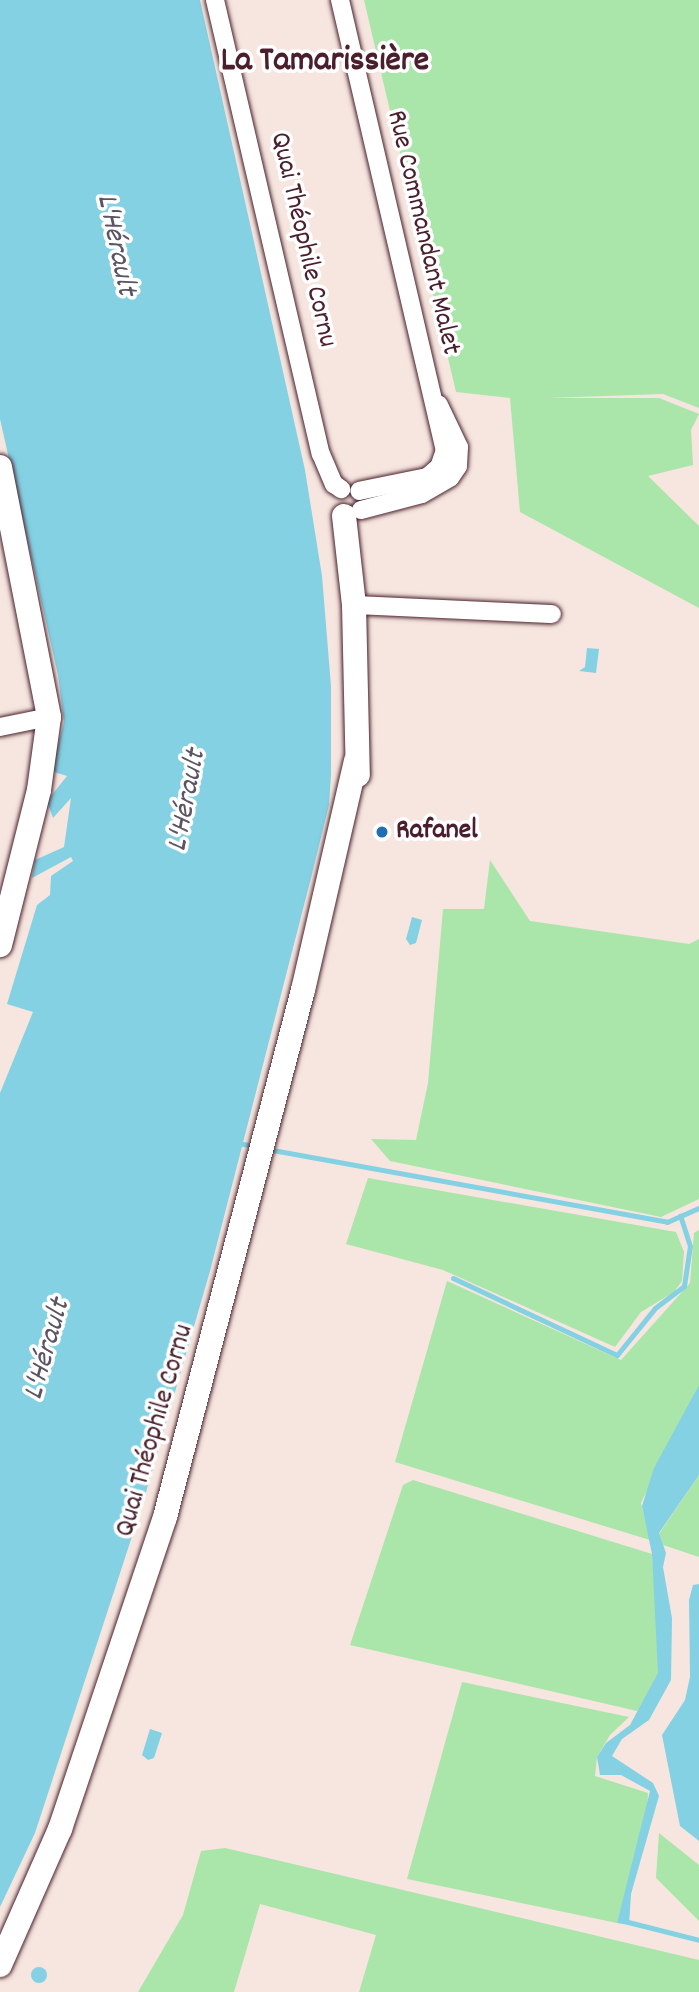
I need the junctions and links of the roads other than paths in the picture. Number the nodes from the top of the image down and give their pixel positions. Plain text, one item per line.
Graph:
1 (215, 0) edge
2 (340, 0) edge
3 (434, 396) junction
4 (0, 467) edge
5 (350, 490) junction
6 (353, 513) junction
7 (354, 606) junction
8 (552, 614) dead end
9 (49, 717) junction
10 (0, 727) edge
11 (0, 944) edge
12 (0, 1965) edge

1 - 5 street, Quai Théophile Cornu
2 - 3 street, Rue Commandant Malet
3 - 5 street, Rue Commandant Malet
3 - 6 street, Rue Commandant Malet
4 - 9 main road
5 - 6 street
5 - 6 street
6 - 7 main road, Quai Théophile Cornu
7 - 8 street
7 - 12 main road, Quai Théophile Cornu
9 - 10 street
9 - 11 main road

